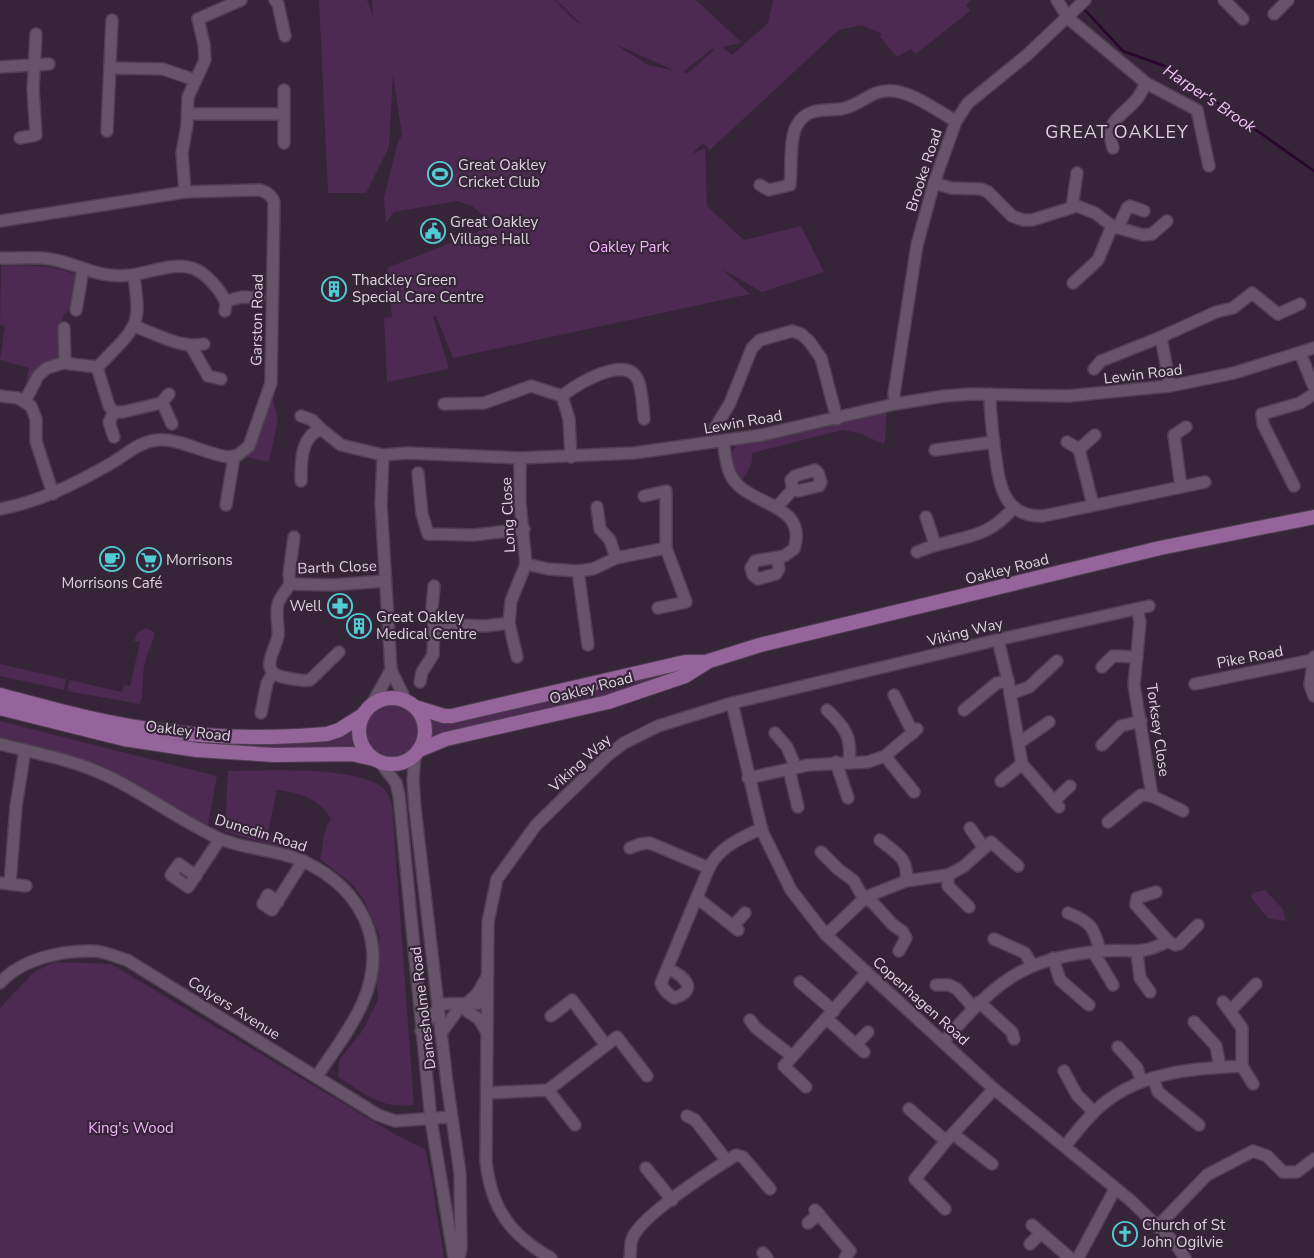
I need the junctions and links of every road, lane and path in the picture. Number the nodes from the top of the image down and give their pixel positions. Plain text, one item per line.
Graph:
1 (241, 0) edge
2 (275, 0) edge
3 (1057, 0) edge
4 (1085, 0) edge
5 (1224, 0) edge
6 (1288, 0) edge
7 (1274, 14) dead end
8 (1068, 18) junction
9 (1243, 19) dead end
10 (112, 20) dead end
11 (36, 34) dead end
12 (285, 36) dead end
13 (49, 64) dead end
14 (34, 65) junction
15 (0, 67) edge
16 (110, 68) junction
17 (195, 80) junction
18 (1146, 83) junction
19 (284, 90) dead end
20 (188, 114) junction
21 (284, 114) junction
22 (956, 121) junction
23 (107, 131) dead end
24 (20, 138) dead end
25 (284, 143) dead end
26 (1113, 148) dead end
27 (1209, 166) dead end
28 (1077, 173) dead end
29 (934, 183) junction
30 (760, 185) dead end
31 (185, 192) junction
32 (1072, 207) junction
33 (1144, 211) dead end
34 (0, 221) edge
35 (1167, 221) dead end
36 (1115, 227) junction
37 (1, 260) edge
38 (83, 269) junction
39 (134, 275) junction
40 (1073, 283) dead end
41 (259, 298) dead end
42 (1300, 304) dead end
43 (76, 310) dead end
44 (134, 326) junction
45 (64, 328) dead end
46 (1161, 337) junction
47 (204, 344) dead end
48 (191, 346) junction
49 (1314, 348) edge
50 (1300, 353) junction
51 (1097, 361) dead end
52 (65, 364) junction
53 (97, 367) junction
54 (221, 379) dead end
55 (1170, 386) junction
56 (1314, 386) edge
57 (990, 394) junction
58 (1314, 394) edge
59 (0, 396) edge
60 (562, 396) junction
61 (25, 401) junction
62 (444, 404) dead end
63 (895, 404) junction
64 (114, 412) junction
65 (647, 413) dead end
66 (301, 416) dead end
67 (837, 419) junction
68 (172, 424) dead end
69 (1186, 427) dead end
70 (715, 428) dead end
71 (321, 429) junction
72 (1163, 430) dead end
73 (1094, 435) dead end
74 (1174, 435) junction
75 (114, 436) dead end
76 (723, 442) junction
77 (994, 442) junction
78 (1067, 442) dead end
79 (1078, 449) junction
80 (932, 450) dead end
81 (384, 455) junction
82 (234, 457) junction
83 (571, 457) junction
84 (520, 458) junction
85 (1285, 469) junction
86 (418, 473) dead end
87 (1275, 476) dead end
88 (301, 481) dead end
89 (1205, 482) dead end
90 (1294, 486) dead end
91 (1181, 487) junction
92 (793, 489) dead end
93 (53, 494) junction
94 (644, 496) dead end
95 (226, 505) dead end
96 (1093, 505) junction
97 (597, 507) dead end
98 (777, 507) junction
99 (1014, 507) junction
100 (0, 509) edge
101 (926, 517) dead end
102 (1314, 517) edge
103 (524, 529) junction
104 (428, 534) junction
105 (294, 538) dead end
106 (935, 544) junction
107 (424, 546) dead end
108 (666, 548) junction
109 (917, 552) dead end
110 (616, 558) junction
111 (778, 558) dead end
112 (526, 564) junction
113 (578, 571) junction
114 (385, 580) junction
115 (290, 584) junction
116 (434, 586) dead end
117 (1149, 606) dead end
118 (658, 608) dead end
119 (1137, 609) junction
120 (509, 623) junction
121 (434, 624) junction
122 (998, 640) junction
123 (588, 645) dead end
124 (339, 652) dead end
125 (517, 657) dead end
126 (1137, 657) junction
127 (1313, 659) edge
128 (1057, 661) dead end
129 (709, 662) junction
130 (1102, 667) dead end
131 (391, 670) junction
132 (273, 673) junction
133 (1008, 681) junction
134 (420, 682) dead end
135 (1195, 684) dead end
136 (1010, 694) junction
137 (0, 695) edge
138 (894, 695) dead end
139 (1314, 696) edge
140 (732, 703) junction
141 (372, 704) junction
142 (410, 704) junction
143 (0, 708) edge
144 (828, 710) dead end
145 (964, 710) dead end
146 (261, 713) dead end
147 (363, 715) junction
148 (1141, 720) junction
149 (1049, 722) dead end
150 (775, 733) dead end
151 (1019, 743) junction
152 (0, 744) edge
153 (1102, 746) dead end
154 (25, 750) junction
155 (417, 752) junction
156 (885, 756) junction
157 (377, 760) junction
158 (836, 762) junction
159 (849, 762) junction
160 (1022, 764) junction
161 (792, 769) junction
162 (748, 778) junction
163 (1001, 781) dead end
164 (1070, 786) dead end
165 (914, 792) dead end
166 (1152, 796) junction
167 (848, 798) dead end
168 (798, 807) dead end
169 (1182, 811) dead end
170 (1108, 822) dead end
171 (762, 828) junction
172 (970, 828) dead end
173 (220, 839) junction
174 (880, 840) dead end
175 (987, 845) junction
176 (630, 848) dead end
177 (821, 852) dead end
178 (303, 861) junction
179 (1018, 866) dead end
180 (709, 868) junction
181 (948, 875) junction
182 (196, 876) dead end
183 (906, 881) junction
184 (5, 884) edge
185 (26, 886) dead end
186 (1156, 892) dead end
187 (866, 897) junction
188 (698, 898) junction
189 (278, 902) dead end
190 (969, 907) dead end
191 (746, 913) dead end
192 (1068, 913) dead end
193 (1198, 924) dead end
194 (826, 935) junction
195 (994, 939) dead end
196 (1168, 942) junction
197 (899, 952) dead end
198 (1097, 952) junction
199 (1137, 952) junction
200 (1052, 958) junction
201 (1032, 965) junction
202 (668, 969) dead end
203 (868, 972) junction
204 (487, 977) junction
205 (435, 982) junction
206 (800, 982) dead end
207 (0, 983) edge
208 (1256, 984) dead end
209 (936, 985) dead end
210 (1113, 985) dead end
211 (1150, 992) dead end
212 (418, 996) junction
213 (976, 1005) junction
214 (1089, 1005) dead end
215 (462, 1007) junction
216 (487, 1007) junction
217 (438, 1009) junction
218 (830, 1015) junction
219 (551, 1016) dead end
220 (1194, 1022) dead end
221 (752, 1028) dead end
222 (421, 1031) junction
223 (868, 1032) dead end
224 (441, 1033) junction
225 (487, 1033) junction
226 (1014, 1039) dead end
227 (944, 1041) junction
228 (605, 1044) junction
229 (1118, 1047) dead end
230 (792, 1056) junction
231 (1242, 1066) junction
232 (1220, 1068) junction
233 (1064, 1071) dead end
234 (641, 1074) dead end
235 (317, 1076) junction
236 (1153, 1078) junction
237 (1141, 1080) junction
238 (1253, 1084) dead end
239 (806, 1087) dead end
240 (994, 1088) junction
241 (548, 1090) junction
242 (487, 1093) junction
243 (1094, 1112) junction
244 (451, 1116) junction
245 (687, 1116) dead end
246 (912, 1117) dead end
247 (431, 1120) junction
248 (575, 1125) dead end
249 (1199, 1125) dead end
250 (949, 1138) junction
251 (1065, 1146) junction
252 (1314, 1159) edge
253 (727, 1161) junction
254 (992, 1164) dead end
255 (646, 1168) dead end
256 (1115, 1189) junction
257 (770, 1190) dead end
258 (672, 1200) junction
259 (937, 1207) dead end
260 (808, 1224) dead end
261 (1032, 1225) dead end
262 (1157, 1227) junction
263 (1041, 1233) junction
264 (1030, 1244) dead end
265 (454, 1258) edge
266 (459, 1258) edge
267 (551, 1258) edge
268 (630, 1258) edge
269 (845, 1258) edge
270 (1070, 1258) edge
271 (1078, 1258) edge
272 (1185, 1258) edge

1 - 17 street
2 - 12 street
3 - 8 street
4 - 8 street, Brooke Road
5 - 9 street
6 - 7 street
8 - 18 street
8 - 22 street, Brooke Road
10 - 16 street
11 - 14 street
13 - 14 street
14 - 15 street
14 - 24 street
16 - 17 street
16 - 23 street
17 - 20 street
18 - 26 street
18 - 27 street
19 - 21 street
20 - 21 street
20 - 31 street
21 - 25 street
22 - 29 street, Brooke Road
22 - 30 street
28 - 32 street
29 - 32 street
29 - 63 street, Brooke Road
31 - 34 street, Garston Road
31 - 82 street, Garston Road
32 - 36 street
33 - 36 street
35 - 36 street
36 - 40 street
37 - 38 street
38 - 39 street
38 - 43 street
39 - 41 street
39 - 44 street
42 - 46 street
44 - 48 street
44 - 53 street
45 - 52 street
46 - 51 street
46 - 55 street
47 - 48 street
48 - 54 street
49 - 50 street, Lewin Road
50 - 55 street, Lewin Road
50 - 56 street
52 - 53 street
52 - 61 street
53 - 64 street
55 - 57 street, Lewin Road
57 - 63 street, Lewin Road
57 - 77 street
58 - 85 street
59 - 61 street
60 - 62 street
60 - 65 street
60 - 83 street
61 - 93 street
63 - 67 street, Lewin Road
64 - 68 street
64 - 75 street
66 - 71 street, Lewin Road
67 - 70 street
67 - 76 street, Lewin Road
69 - 74 street
71 - 81 street, Lewin Road
71 - 88 street
72 - 74 street
73 - 79 street
74 - 91 street
76 - 83 street, Lewin Road
76 - 98 street
77 - 80 street
77 - 99 street
78 - 79 street
79 - 96 street
81 - 84 street, Lewin Road
81 - 114 street
82 - 93 street
82 - 95 street
83 - 84 street, Lewin Road
84 - 103 street, Long Close
85 - 87 street
85 - 90 street
86 - 104 street
89 - 91 street
91 - 96 street
92 - 98 street
93 - 100 street
94 - 108 street
96 - 99 street
97 - 110 street
98 - 111 street
99 - 106 street
101 - 106 street
102 - 129 main road, Oakley Road
103 - 104 street
103 - 112 street, Long Close
104 - 107 street
105 - 115 street, Barth Close
106 - 109 street
108 - 110 street
108 - 118 street
110 - 113 street
112 - 113 street
112 - 120 street, Long Close
113 - 123 street
114 - 115 street, Barth Close
114 - 131 street
115 - 132 street, Barth Close
116 - 121 street
117 - 119 street, Viking Way
119 - 122 street, Viking Way
119 - 126 street, Torksey Close
120 - 121 street
120 - 125 street, Long Close
121 - 134 street
122 - 133 street
122 - 140 street, Viking Way
124 - 132 street
126 - 130 street
126 - 148 street, Torksey Close
127 - 135 street, Pike Road
127 - 139 street
128 - 136 street
129 - 142 main road, Oakley Road
129 - 155 main road, Oakley Road
131 - 141 street
131 - 142 street
132 - 146 street, Barth Close
133 - 136 street
133 - 145 street
136 - 151 street
137 - 147 main road, Oakley Road
138 - 156 street
140 - 162 street, Copenhagen Road
140 - 204 street, Viking Way
141 - 142 main road
141 - 147 main road
142 - 155 main road
143 - 157 main road, Oakley Road
144 - 159 street
147 - 157 main road
148 - 153 street
148 - 166 street, Torksey Close
149 - 151 street
150 - 161 street
151 - 160 street
152 - 154 street, Dunedin Road
154 - 173 street, Dunedin Road
154 - 184 street
155 - 157 main road
155 - 205 street, Danesholme Road
156 - 159 street
156 - 165 street
157 - 212 street, Danesholme Road
158 - 159 street
158 - 161 street
158 - 167 street
160 - 163 street
160 - 164 street
161 - 162 street
161 - 168 street
162 - 171 street, Copenhagen Road
166 - 169 street
166 - 170 street
171 - 180 street
171 - 194 street, Copenhagen Road
172 - 175 street
173 - 178 street, Dunedin Road
173 - 182 street
174 - 183 street
175 - 179 street
175 - 181 street
176 - 180 street
177 - 187 street
178 - 189 street
178 - 235 street, Dunedin Road
180 - 188 street
181 - 183 street
181 - 190 street
183 - 187 street
184 - 185 street
186 - 196 street
187 - 194 street
187 - 197 street
188 - 191 street
188 - 202 street
192 - 198 street
193 - 196 street
194 - 203 street, Copenhagen Road
195 - 201 street
196 - 199 street
198 - 199 street
198 - 200 street
198 - 210 street
199 - 211 street
200 - 201 street
200 - 214 street
201 - 213 street
203 - 218 street
203 - 227 street, Copenhagen Road
204 - 215 street
204 - 216 street, Viking Way
205 - 215 street
205 - 217 street, Danesholme Road
206 - 218 street
207 - 235 street, Colyers Avenue
208 - 231 street
209 - 213 street
212 - 217 street
212 - 222 street, Danesholme Road
213 - 226 street
213 - 227 street
215 - 216 street
215 - 217 street
215 - 224 street
215 - 225 street
216 - 225 street, Viking Way
217 - 222 street
217 - 224 street, Danesholme Road
218 - 223 street
218 - 230 street
219 - 228 street
220 - 232 street
221 - 230 street
222 - 247 street, Danesholme Road
224 - 244 street, Danesholme Road
225 - 242 street, Viking Way
227 - 240 street, Copenhagen Road
228 - 234 street
228 - 241 street
229 - 237 street
230 - 239 street
231 - 232 street
231 - 238 street
232 - 236 street
233 - 243 street
235 - 247 street, Colyers Avenue
236 - 237 street
236 - 249 street
237 - 243 street
240 - 250 street
240 - 251 street, Copenhagen Road
241 - 242 street
241 - 248 street
242 - 267 street, Viking Way
243 - 251 street
244 - 247 street, Colyers Avenue
244 - 266 street, Danesholme Road
245 - 253 street
246 - 250 street
247 - 265 street, Danesholme Road
250 - 254 street
250 - 259 street
251 - 256 street, Copenhagen Road
252 - 262 street
253 - 257 street
253 - 258 street
255 - 258 street
256 - 262 street, Copenhagen Road
256 - 271 street
258 - 268 street
260 - 269 street
261 - 263 street
262 - 272 street, Copenhagen Road
263 - 264 street
263 - 270 street

